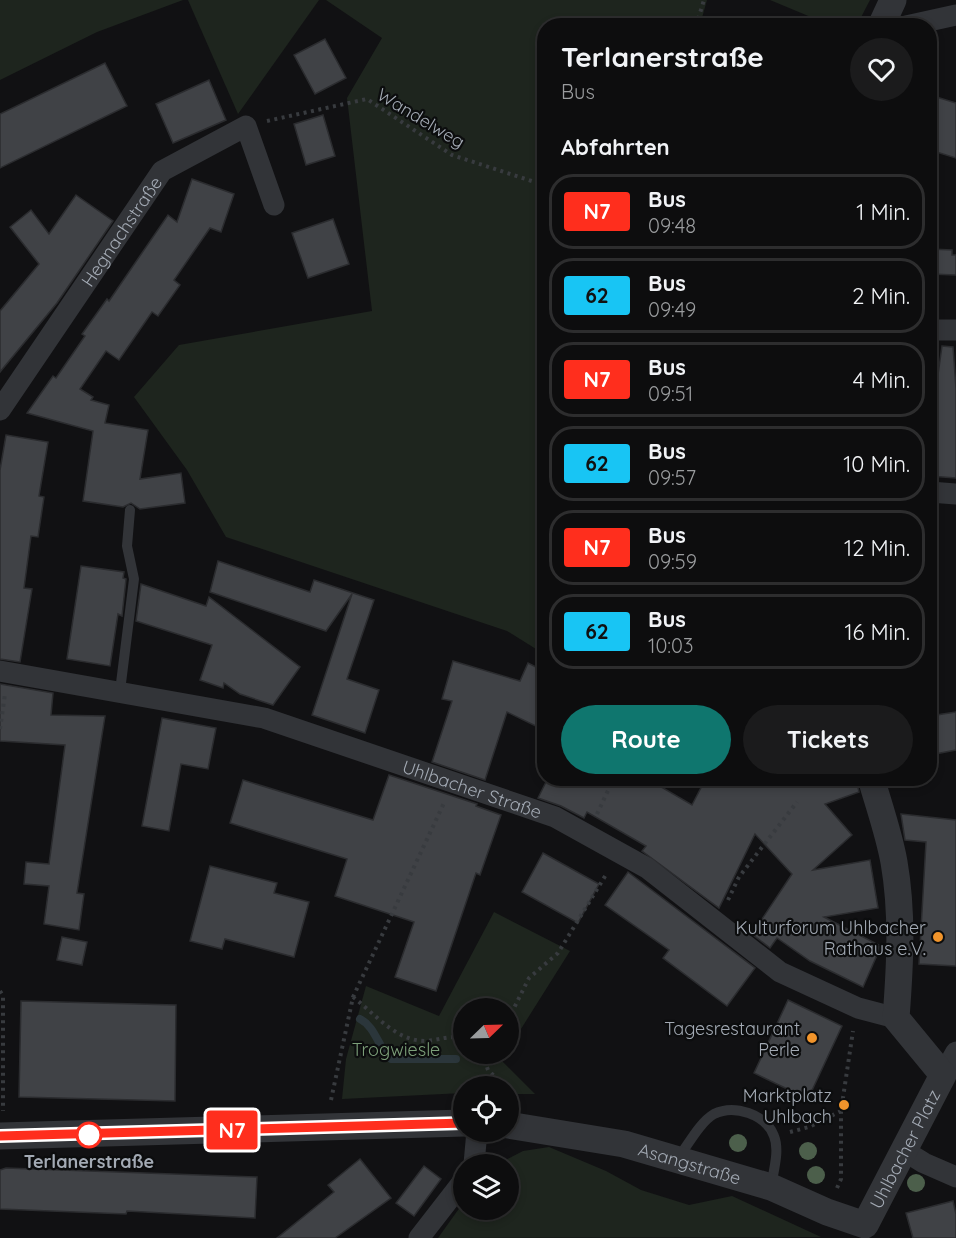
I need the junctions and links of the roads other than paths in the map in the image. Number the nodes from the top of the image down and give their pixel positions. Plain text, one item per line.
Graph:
1 (893, 0) edge
2 (956, 15) edge
3 (885, 18) edge
4 (937, 19) edge
5 (274, 205) dead end
6 (937, 330) edge
7 (956, 330) edge
8 (0, 410) edge
9 (937, 493) edge
10 (956, 494) edge
11 (130, 510) dead end
12 (4, 672) edge
13 (120, 691) junction
14 (873, 786) edge
15 (896, 1018) junction
16 (949, 1064) edge
17 (453, 1123) edge
18 (519, 1127) edge
19 (2, 1136) edge
20 (903, 1150) junction
21 (676, 1160) junction
22 (956, 1177) edge
23 (771, 1187) junction
24 (453, 1194) edge
25 (866, 1231) edge
26 (419, 1238) edge

1 - 3 street
2 - 4 street
5 - 8 street, Hegnachstraße
6 - 7 street
9 - 10 street
11 - 13 lane
12 - 13 street, Uhlbacher Straße
13 - 15 street, Uhlbacher Straße
14 - 15 street
15 - 16 street, Uhlbacher Platz
16 - 20 street, Uhlbacher Platz
17 - 19 street
18 - 21 street, Asangstraße
20 - 22 street
20 - 25 street, Uhlbacher Platz
21 - 23 street, Asangstraße
21 - 23 lane
23 - 25 street, Asangstraße
24 - 26 street

